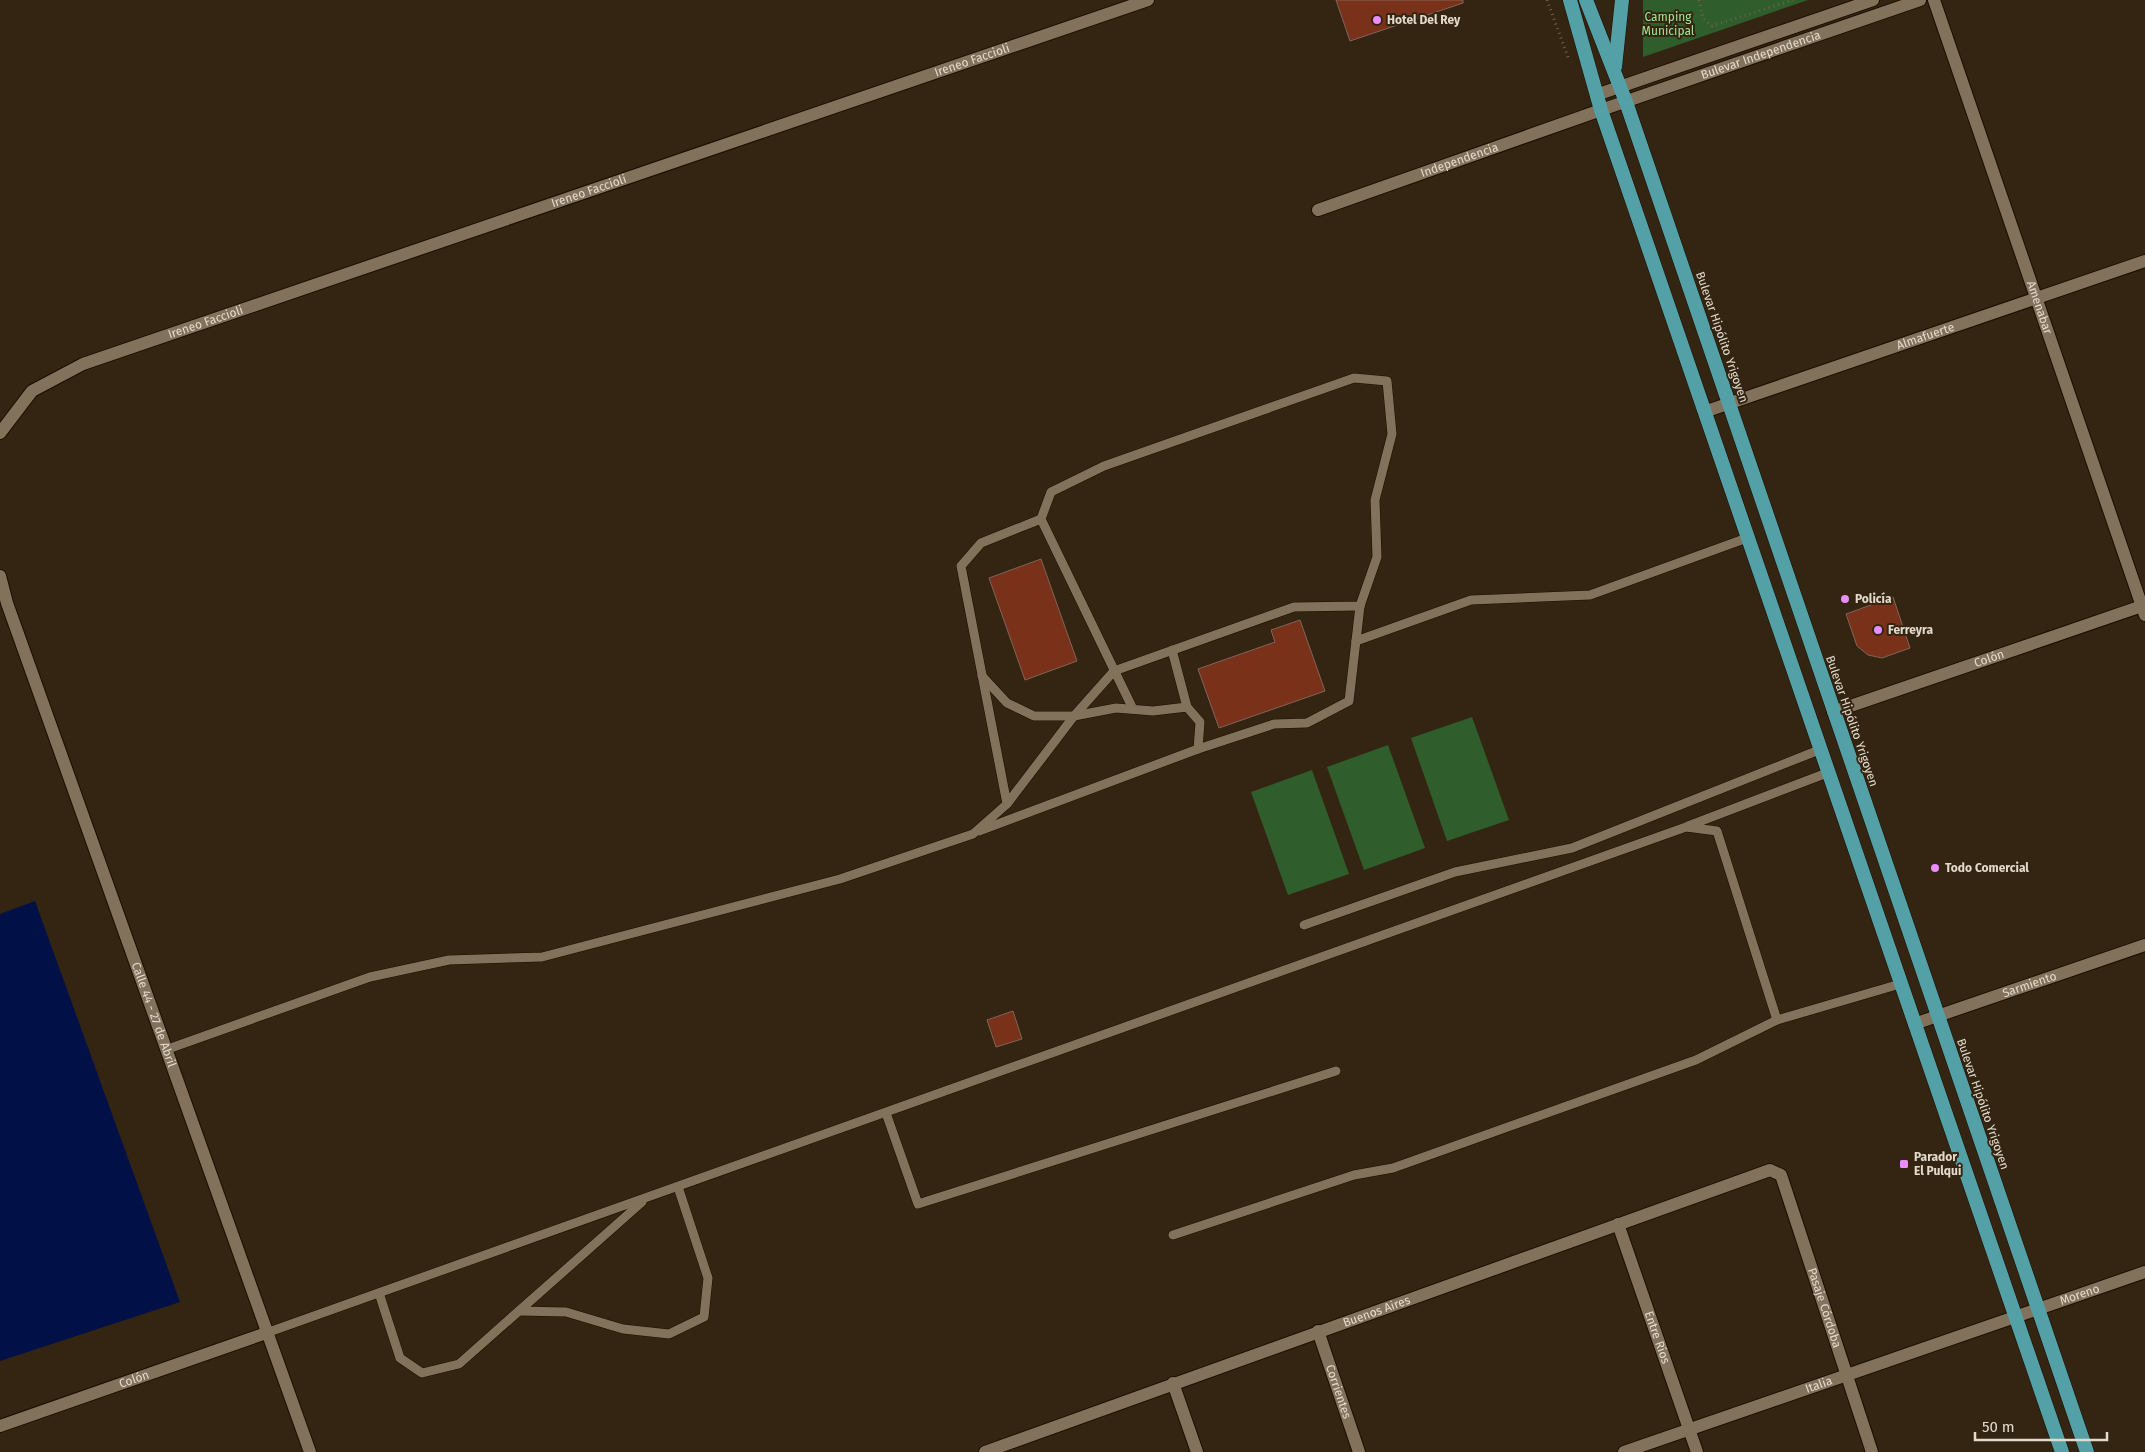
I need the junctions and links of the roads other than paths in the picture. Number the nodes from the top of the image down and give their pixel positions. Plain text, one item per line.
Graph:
1 (1148, 0) edge
2 (1570, 0) edge
3 (1586, 0) edge
4 (1622, 0) edge
5 (1873, 0) edge
6 (1920, 0) edge
7 (1934, 0) edge
8 (1614, 70) junction
9 (1620, 87) junction
10 (1596, 95) junction
11 (1626, 102) junction
12 (1601, 110) junction
13 (1318, 210) dead end
14 (2145, 261) edge
15 (2036, 298) junction
16 (1733, 402) junction
17 (1704, 412) junction
18 (0, 433) edge
19 (1041, 519) junction
20 (1747, 538) junction
21 (0, 576) edge
22 (1360, 606) junction
23 (2144, 609) edge
24 (1356, 641) junction
25 (1172, 650) junction
26 (1114, 671) junction
27 (982, 676) junction
28 (1187, 707) junction
29 (1133, 709) junction
30 (1833, 712) junction
31 (1074, 716) junction
32 (1198, 749) junction
33 (1819, 750) junction
34 (1827, 773) junction
35 (1007, 804) junction
36 (1686, 826) junction
37 (973, 834) junction
38 (1304, 925) dead end
39 (2145, 945) edge
40 (1900, 984) junction
41 (1938, 1017) junction
42 (1777, 1020) junction
43 (1914, 1024) junction
44 (168, 1049) junction
45 (1336, 1071) dead end
46 (886, 1113) junction
47 (1770, 1170) joint
48 (678, 1187) junction
49 (647, 1198) junction
50 (1618, 1224) junction
51 (1173, 1235) dead end
52 (2145, 1272) edge
53 (379, 1293) junction
54 (2038, 1310) junction
55 (519, 1311) junction
56 (2015, 1318) junction
57 (1318, 1331) junction
58 (269, 1332) junction
59 (1846, 1376) junction
60 (1173, 1383) junction
61 (0, 1426) edge
62 (1689, 1430) junction
63 (1012, 1447) edge
64 (310, 1452) edge
65 (985, 1452) edge
66 (1197, 1452) edge
67 (1359, 1452) edge
68 (1624, 1452) edge
69 (1697, 1452) edge
70 (1872, 1452) edge
71 (2062, 1452) edge
72 (2087, 1452) edge

1 - 18 street, Ireneo Faccioli
2 - 10 highway
3 - 8 highway, Bulevar Hipólito Yrigoyen
4 - 8 highway
5 - 9 street, Bulevar Independencia
6 - 11 street, Bulevar Independencia
7 - 15 street, Amenabar
8 - 9 highway, Bulevar Hipólito Yrigoyen
9 - 10 street, Bulevar Independencia
9 - 11 highway, Bulevar Hipólito Yrigoyen
10 - 12 highway
11 - 12 street, Bulevar Independencia
11 - 16 highway, Bulevar Hipólito Yrigoyen
12 - 13 street, Independencia
12 - 17 highway
14 - 15 street, Almafuerte
15 - 16 street, Almafuerte
15 - 23 street, Amenabar
16 - 17 street, Almafuerte
16 - 30 highway, Bulevar Hipólito Yrigoyen
17 - 20 highway
19 - 22 lane
19 - 26 lane
19 - 27 lane
20 - 24 lane
20 - 33 highway
21 - 44 street, Calle 44 - 27 de Abril
22 - 24 lane
22 - 25 lane
23 - 30 street, Colón
24 - 32 lane
25 - 26 lane
25 - 28 lane
26 - 29 lane
26 - 31 lane
27 - 31 lane
27 - 35 lane
28 - 29 lane
28 - 32 lane
29 - 31 lane
30 - 41 highway, Bulevar Hipólito Yrigoyen
31 - 35 lane
32 - 37 lane
33 - 34 highway
33 - 38 lane
34 - 36 lane
34 - 40 highway
35 - 37 lane
36 - 42 lane
36 - 46 lane
37 - 44 lane
39 - 41 street, Sarmiento
40 - 42 lane
40 - 43 highway
41 - 43 street, Sarmiento
41 - 54 highway, Bulevar Hipólito Yrigoyen
42 - 51 lane
43 - 56 highway
44 - 58 street, Calle 44 - 27 de Abril
45 - 46 lane
46 - 48 lane
47 - 50 street, Buenos Aires
47 - 59 street, Pasaje Córdoba
48 - 49 lane
48 - 55 lane
49 - 53 lane
49 - 55 lane
50 - 57 street, Buenos Aires
50 - 62 street, Entre Ríos
52 - 54 street, Moreno
53 - 55 lane
53 - 58 lane
54 - 56 street, Moreno
54 - 72 highway, Bulevar Hipólito Yrigoyen
56 - 59 street, Italia
56 - 71 highway
57 - 60 street, Buenos Aires
57 - 67 street, Corrientes
58 - 61 street, Colón
58 - 64 street, Calle 44 - 27 de Abril
59 - 62 street, Italia
59 - 70 street, Pasaje Córdoba
60 - 63 street, Buenos Aires
60 - 66 street
62 - 68 street, Italia
62 - 69 street, Entre Ríos
63 - 65 street, Buenos Aires

